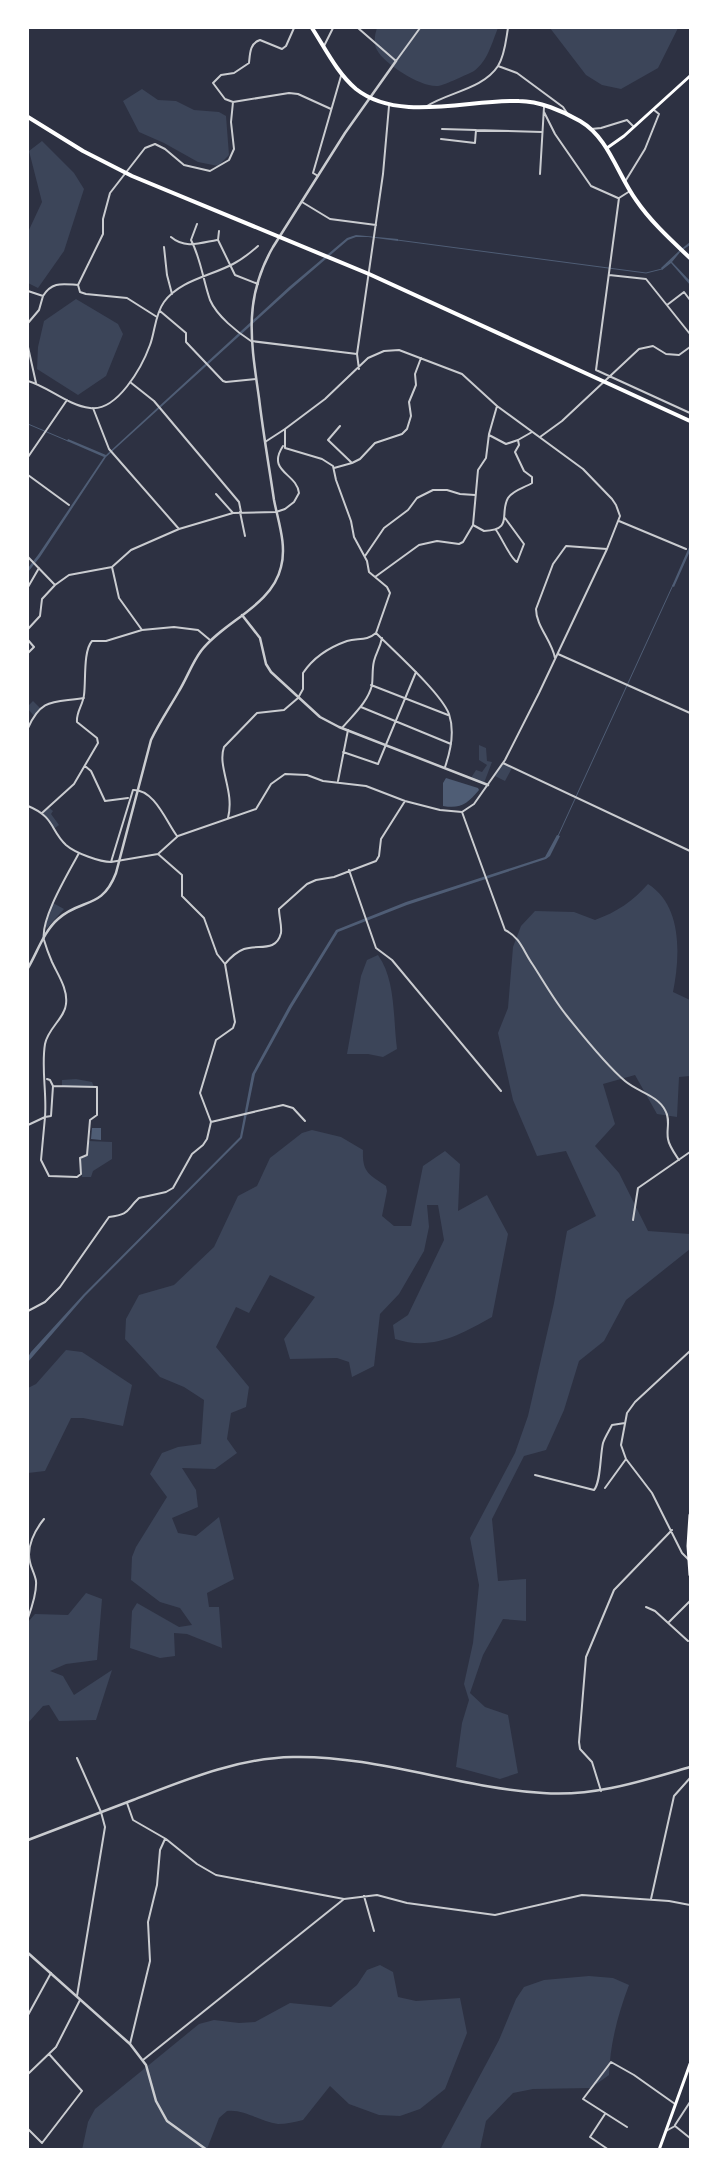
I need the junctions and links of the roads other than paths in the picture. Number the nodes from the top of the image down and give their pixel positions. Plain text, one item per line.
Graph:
1 (294, 28) edge
2 (312, 28) edge
3 (333, 28) edge
4 (358, 28) edge
5 (420, 28) edge
6 (508, 28) edge
7 (324, 46) junction
8 (396, 61) junction
9 (498, 66) junction
10 (342, 74) junction
11 (690, 76) edge
12 (369, 97) junction
13 (233, 102) junction
14 (390, 104) junction
15 (544, 106) junction
16 (426, 107) junction
17 (331, 109) junction
18 (653, 110) junction
19 (544, 112) junction
20 (568, 115) junction
21 (28, 117) edge
22 (634, 127) junction
23 (442, 129) dead end
24 (591, 129) junction
25 (476, 130) junction
26 (542, 132) junction
27 (441, 139) dead end
28 (607, 148) junction
29 (540, 174) dead end
30 (318, 176) junction
31 (624, 182) junction
32 (630, 191) junction
33 (619, 198) junction
34 (302, 202) junction
35 (197, 224) dead end
36 (376, 225) junction
37 (219, 231) dead end
38 (171, 237) dead end
39 (280, 237) junction
40 (218, 240) junction
41 (193, 244) junction
42 (258, 246) dead end
43 (164, 247) dead end
44 (689, 256) edge
45 (229, 266) junction
46 (369, 274) junction
47 (610, 274) junction
48 (203, 276) junction
49 (258, 284) junction
50 (78, 286) junction
51 (28, 291) edge
52 (172, 294) junction
53 (43, 296) junction
54 (690, 300) edge
55 (667, 305) junction
56 (159, 311) junction
57 (157, 317) junction
58 (28, 322) edge
59 (690, 334) edge
60 (251, 341) junction
61 (28, 347) edge
62 (690, 347) edge
63 (358, 354) junction
64 (421, 358) junction
65 (358, 368) junction
66 (610, 376) junction
67 (256, 378) junction
68 (28, 381) edge
69 (604, 381) junction
70 (130, 382) junction
71 (36, 384) junction
72 (67, 400) junction
73 (497, 406) junction
74 (93, 408) junction
75 (690, 413) edge
76 (690, 421) edge
77 (340, 426) dead end
78 (286, 429) junction
79 (532, 432) junction
80 (489, 435) junction
81 (540, 437) junction
82 (518, 440) junction
83 (265, 442) junction
84 (284, 445) junction
85 (28, 457) edge
86 (352, 463) junction
87 (334, 468) junction
88 (28, 474) edge
89 (216, 494) dead end
90 (475, 495) junction
91 (69, 505) dead end
92 (240, 512) junction
93 (276, 512) junction
94 (233, 513) junction
95 (505, 518) junction
96 (619, 521) junction
97 (473, 525) junction
98 (179, 529) junction
99 (496, 530) junction
100 (245, 536) dead end
101 (607, 549) junction
102 (686, 549) dead end
103 (365, 556) junction
104 (28, 557) edge
105 (112, 567) junction
106 (39, 568) junction
107 (375, 577) junction
108 (55, 584) junction
109 (28, 587) edge
110 (242, 615) junction
111 (28, 622) edge
112 (30, 626) junction
113 (28, 628) edge
114 (142, 630) junction
115 (376, 633) junction
116 (382, 638) junction
117 (28, 640) edge
118 (210, 640) junction
119 (28, 653) edge
120 (557, 654) junction
121 (555, 658) junction
122 (416, 672) junction
123 (372, 685) junction
124 (84, 698) junction
125 (298, 698) junction
126 (405, 698) junction
127 (361, 707) junction
128 (690, 713) edge
129 (449, 716) junction
130 (396, 721) junction
131 (28, 728) edge
132 (342, 728) junction
133 (348, 730) junction
134 (386, 744) junction
135 (452, 744) junction
136 (343, 752) junction
137 (503, 763) junction
138 (84, 766) junction
139 (445, 767) junction
140 (338, 782) junction
141 (488, 785) junction
142 (138, 790) junction
143 (129, 798) junction
144 (405, 801) junction
145 (28, 806) edge
146 (462, 812) junction
147 (41, 814) junction
148 (228, 818) junction
149 (178, 836) junction
150 (690, 851) edge
151 (80, 852) junction
152 (158, 854) junction
153 (111, 862) junction
154 (349, 870) junction
155 (44, 940) junction
156 (225, 964) junction
157 (28, 968) edge
158 (46, 1079) junction
159 (53, 1086) junction
160 (501, 1092) dead end
161 (45, 1117) junction
162 (305, 1121) dead end
163 (211, 1122) junction
164 (28, 1125) edge
165 (690, 1152) edge
166 (679, 1160) junction
167 (633, 1220) dead end
168 (28, 1311) edge
169 (690, 1351) edge
170 (626, 1424) junction
171 (626, 1459) junction
172 (535, 1475) dead end
173 (605, 1488) dead end
174 (690, 1515) edge
175 (44, 1519) dead end
176 (672, 1530) junction
177 (689, 1560) junction
178 (690, 1575) edge
179 (690, 1600) edge
180 (646, 1606) dead end
181 (28, 1618) edge
182 (668, 1622) junction
183 (688, 1641) dead end
184 (77, 1758) dead end
185 (690, 1767) edge
186 (690, 1778) edge
187 (601, 1790) junction
188 (127, 1802) junction
189 (101, 1812) junction
190 (165, 1839) junction
191 (28, 1840) edge
192 (364, 1896) junction
193 (344, 1899) junction
194 (651, 1899) junction
195 (690, 1905) edge
196 (374, 1931) dead end
197 (28, 1953) edge
198 (51, 1973) junction
199 (77, 1996) junction
200 (81, 1999) junction
201 (28, 2015) edge
202 (130, 2044) junction
203 (49, 2054) junction
204 (143, 2060) junction
205 (690, 2064) edge
206 (28, 2074) edge
207 (690, 2102) edge
208 (675, 2105) junction
209 (605, 2114) junction
210 (675, 2126) junction
211 (627, 2127) dead end
212 (28, 2129) edge
213 (666, 2132) junction
214 (690, 2138) edge
215 (207, 2150) edge
216 (609, 2150) edge
217 (659, 2150) edge

1 - 13 street
2 - 7 highway
3 - 7 street
4 - 8 street
5 - 8 street
6 - 9 street
7 - 10 highway
8 - 12 street
9 - 16 street
9 - 20 street
10 - 12 highway
10 - 17 street
11 - 18 main road
12 - 14 highway
12 - 30 street
13 - 17 street
13 - 50 street
14 - 16 highway
14 - 36 street
15 - 16 highway
15 - 19 street
15 - 20 highway
17 - 30 street
18 - 22 main road
18 - 31 street
19 - 26 street
19 - 33 street
20 - 24 highway
21 - 39 highway
22 - 24 street
22 - 28 main road
23 - 25 street
24 - 28 highway
25 - 26 street
25 - 27 street
26 - 29 street
28 - 31 highway
30 - 34 street
31 - 32 highway
32 - 33 street
32 - 44 highway
33 - 47 street
34 - 36 street
34 - 39 street
35 - 41 street
36 - 46 street
37 - 40 street
38 - 41 street
39 - 46 highway
39 - 49 street
40 - 41 street
40 - 45 street
41 - 48 street
42 - 45 street
43 - 52 street
45 - 48 street
45 - 49 street
46 - 63 street
46 - 69 highway
47 - 55 street
47 - 66 street
48 - 52 street
48 - 60 street
49 - 60 street
50 - 53 street
50 - 57 street
51 - 53 street
52 - 56 street
53 - 58 street
54 - 55 street
55 - 59 street
56 - 57 street
56 - 67 street
57 - 70 street
60 - 63 street
60 - 67 street
61 - 71 street
62 - 66 street
63 - 65 street
64 - 65 street
64 - 73 street
64 - 86 street
65 - 78 street
66 - 69 street
66 - 75 street
67 - 83 street
68 - 71 street
69 - 76 highway
69 - 81 street
70 - 74 street
70 - 92 street
71 - 72 street
72 - 74 street
72 - 85 street
73 - 79 street
73 - 80 street
74 - 98 street
77 - 86 street
78 - 83 street
78 - 84 street
79 - 81 street
79 - 82 street
80 - 82 street
80 - 90 street
81 - 96 street
82 - 95 street
83 - 93 street
84 - 87 street
84 - 93 street
86 - 87 street
87 - 103 street
88 - 91 street
89 - 94 street
90 - 97 street
90 - 103 street
92 - 93 street
92 - 94 street
92 - 100 street
93 - 110 street
94 - 98 street
95 - 99 street
95 - 99 street
96 - 101 street
96 - 102 street
97 - 99 street
97 - 107 street
98 - 105 street
101 - 120 street
101 - 121 street
103 - 107 street
104 - 106 street
105 - 108 street
105 - 114 street
106 - 108 street
106 - 109 street
107 - 115 street
108 - 112 street
110 - 118 street
110 - 125 street
111 - 112 street
112 - 113 street
114 - 118 street
114 - 124 street
115 - 116 street
115 - 125 street
116 - 122 street
116 - 123 street
117 - 119 street
118 - 142 street
120 - 121 street
120 - 128 street
121 - 137 street
122 - 126 street
122 - 129 street
123 - 126 street
123 - 127 street
124 - 131 street
124 - 138 street
125 - 132 street
125 - 148 street
126 - 129 street
126 - 130 street
127 - 130 street
127 - 132 street
129 - 135 street
130 - 134 street
130 - 135 street
132 - 133 street
133 - 134 street
133 - 136 street
134 - 136 street
134 - 139 street
135 - 139 street
136 - 140 street
137 - 141 street
137 - 150 street
138 - 143 street
138 - 147 street
139 - 141 street
140 - 144 street
140 - 148 street
141 - 146 street
142 - 143 street
142 - 149 street
142 - 155 street
143 - 153 street
144 - 146 street
144 - 154 street
145 - 147 street
146 - 166 street
147 - 151 street
148 - 149 street
149 - 152 street
151 - 153 street
151 - 155 street
152 - 153 street
152 - 156 street
154 - 156 street
154 - 160 street
155 - 157 street
155 - 158 street
156 - 163 street
158 - 159 street
158 - 161 street
159 - 161 street
159 - 161 street
161 - 164 street
162 - 163 street
163 - 168 street
165 - 166 street
166 - 167 street
169 - 170 street
170 - 171 street
170 - 172 street
171 - 173 street
171 - 176 street
174 - 177 main road
175 - 181 street
176 - 177 street
176 - 187 street
177 - 178 main road
179 - 182 street
180 - 182 street
182 - 183 street
184 - 189 street
185 - 187 street
186 - 194 street
187 - 188 street
188 - 189 street
188 - 190 street
189 - 191 street
189 - 199 street
190 - 193 street
190 - 202 street
192 - 193 street
192 - 194 street
192 - 196 street
193 - 204 street
194 - 195 street
197 - 198 street
198 - 199 street
198 - 201 street
199 - 200 street
200 - 202 street
200 - 203 street
202 - 204 street
203 - 206 street
203 - 212 street
204 - 215 street
205 - 208 main road
207 - 210 street
208 - 209 street
208 - 213 main road
209 - 211 street
209 - 216 street
210 - 213 street
210 - 214 street
213 - 217 main road

